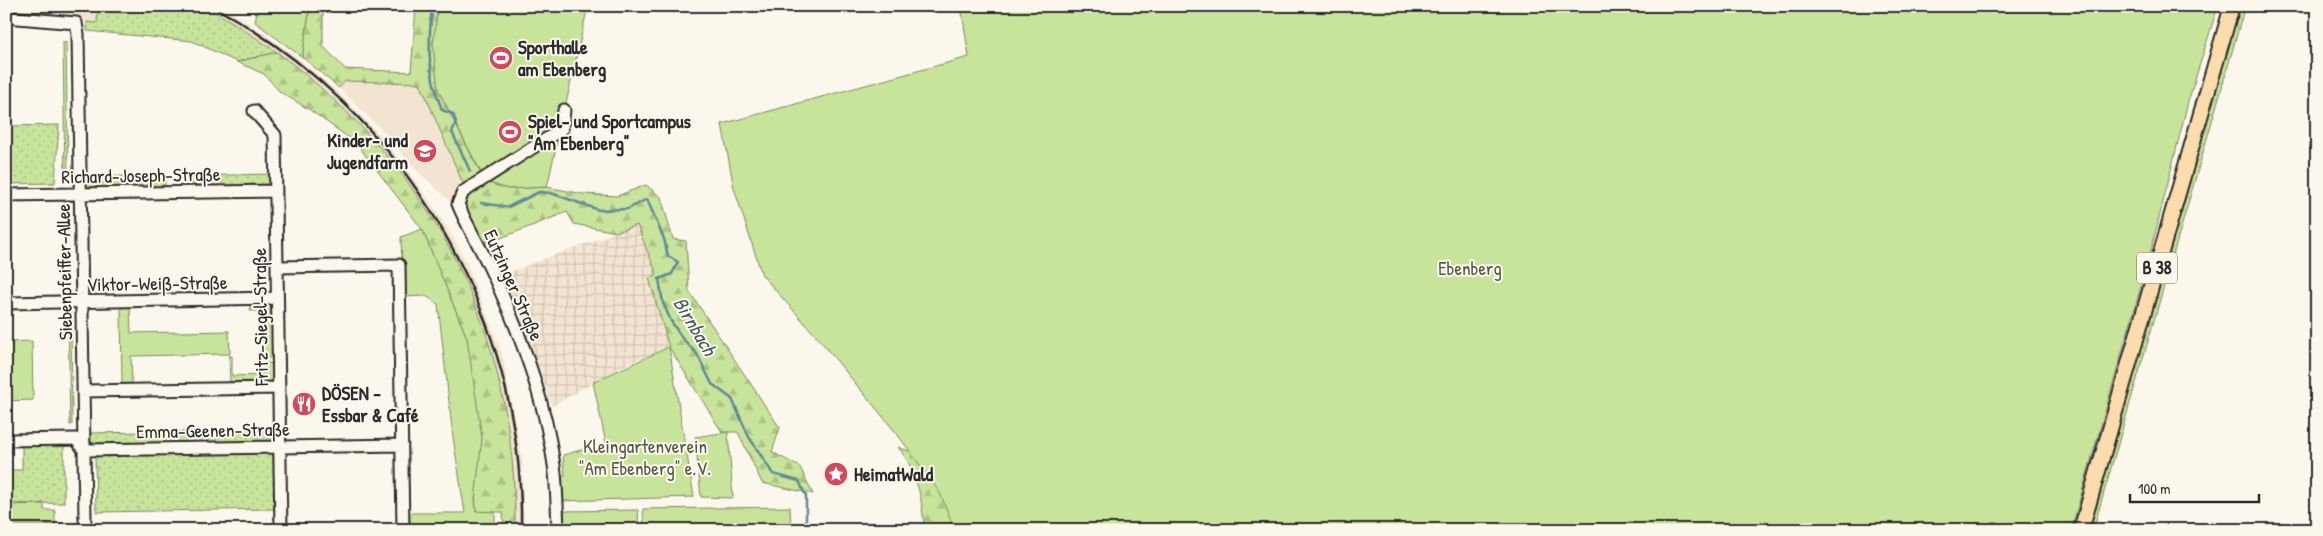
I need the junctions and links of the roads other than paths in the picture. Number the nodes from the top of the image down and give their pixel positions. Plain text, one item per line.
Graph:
1 (2232, 6) edge
2 (6, 17) edge
3 (564, 110) dead end
4 (254, 111) dead end
5 (276, 190) junction
6 (80, 194) junction
7 (6, 195) edge
8 (277, 267) junction
9 (278, 298) junction
10 (82, 302) junction
11 (6, 303) edge
12 (279, 388) junction
13 (83, 391) junction
14 (6, 440) edge
15 (402, 444) junction
16 (280, 446) junction
17 (84, 450) junction
18 (85, 520) dead end
19 (281, 530) edge
20 (403, 530) edge
21 (558, 530) edge
22 (2081, 530) edge

1 - 22 main road, B 38
2 - 6 street, Siebenpfeiffer-Allee
3 - 21 street, Eutzinger Straße
4 - 5 street, Fritz-Siegel-Straße
5 - 6 street, Richard-Joseph-Straße
5 - 8 street, Fritz-Siegel-Straße
6 - 7 street, Richard-Joseph-Straße
6 - 10 street, Siebenpfeiffer-Allee
8 - 9 street, Fritz-Siegel-Straße
8 - 15 street
9 - 10 street, Viktor-Weiß-Straße
9 - 12 street, Fritz-Siegel-Straße
10 - 11 street, Viktor-Weiß-Straße
10 - 13 street, Siebenpfeiffer-Allee
12 - 13 street
12 - 16 street, Fritz-Siegel-Straße
13 - 17 street, Siebenpfeiffer-Allee
14 - 17 street
15 - 16 street, Emma-Geenen-Straße
15 - 20 street
16 - 17 street, Emma-Geenen-Straße
16 - 19 street, Fritz-Siegel-Straße
17 - 18 street, Siebenpfeiffer-Allee

